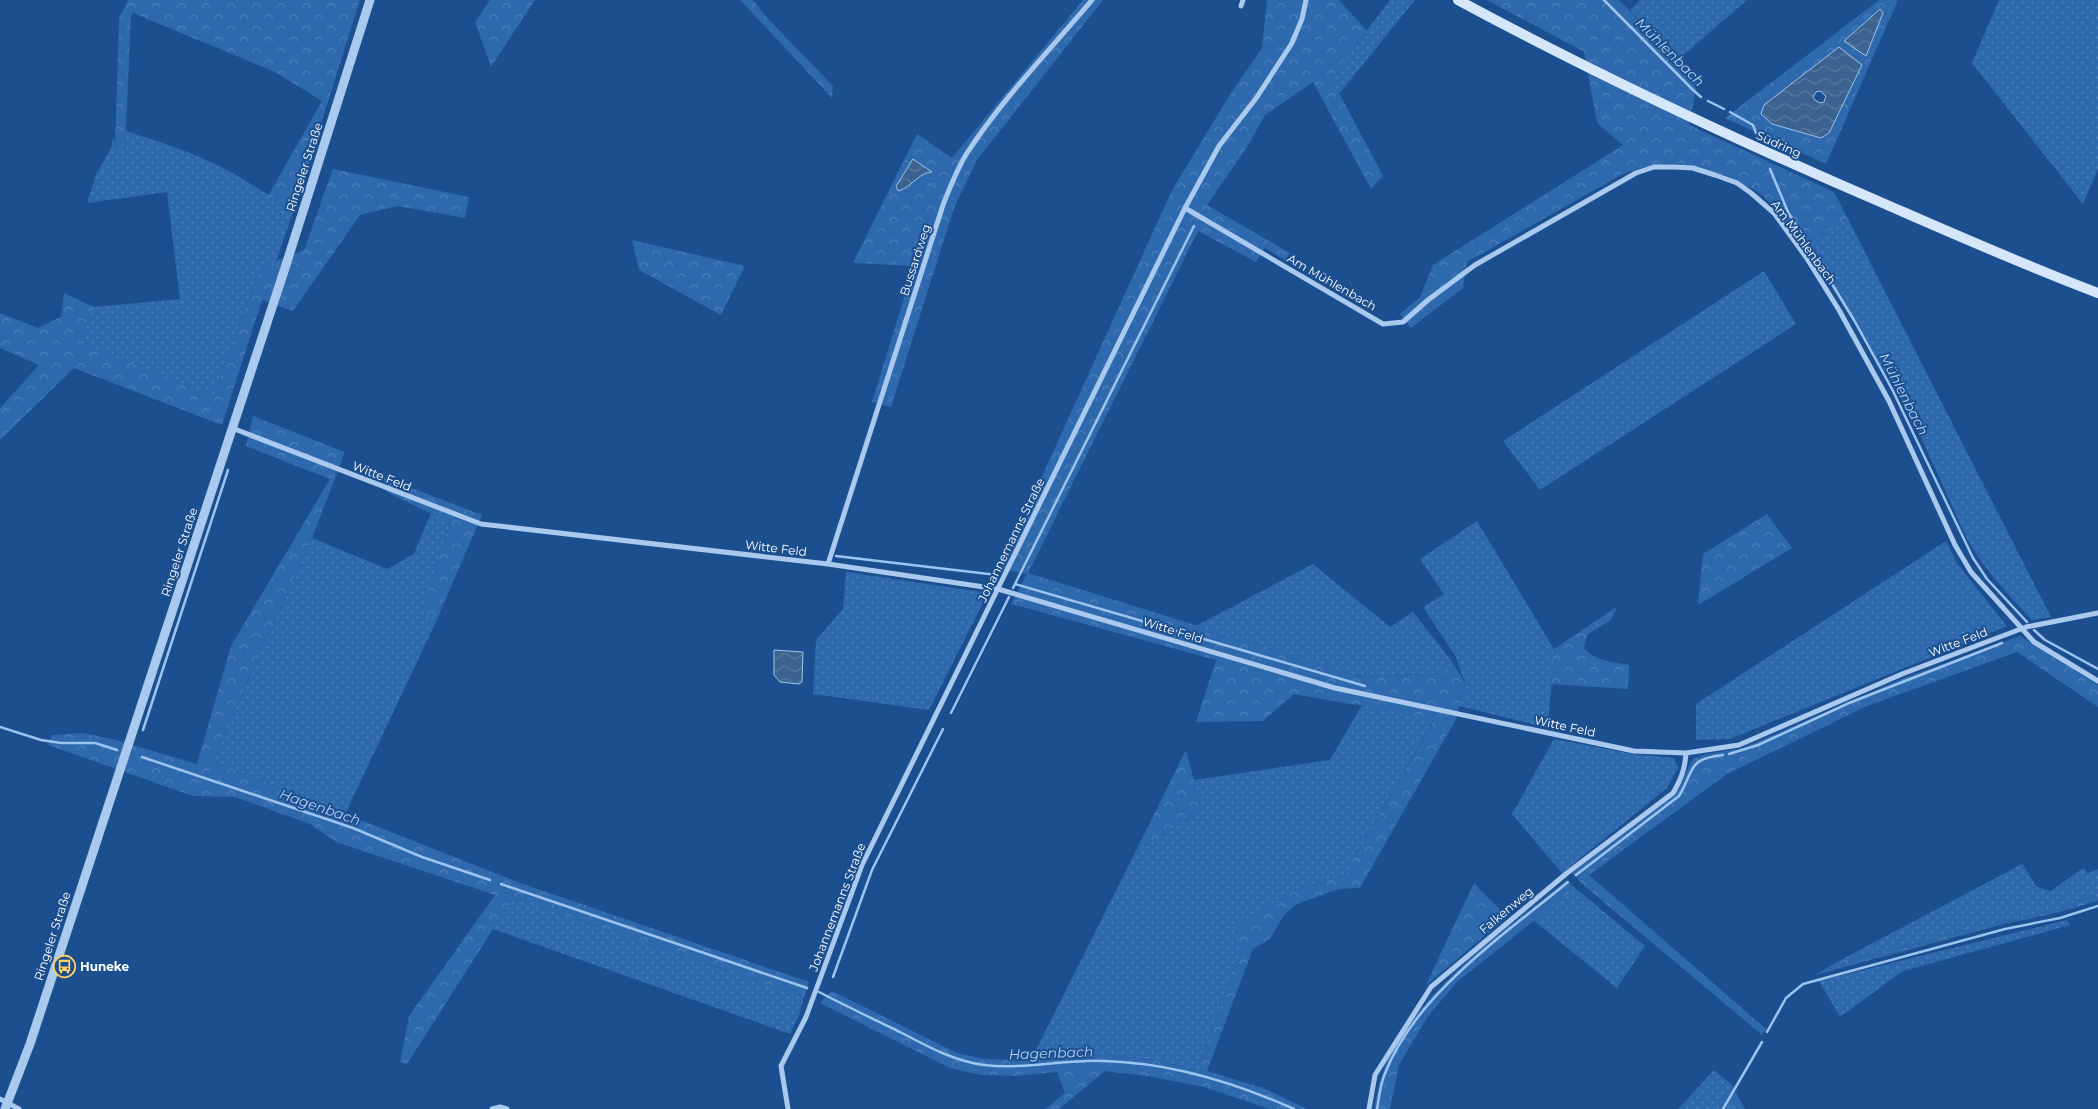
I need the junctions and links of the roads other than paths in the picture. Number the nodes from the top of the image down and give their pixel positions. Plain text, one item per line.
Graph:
1 (370, 0) edge
2 (1092, 0) edge
3 (1306, 0) edge
4 (1458, 0) edge
5 (1185, 208) junction
6 (2098, 294) edge
7 (232, 428) junction
8 (828, 564) junction
9 (998, 589) junction
10 (2098, 613) edge
11 (2020, 629) junction
12 (2098, 681) edge
13 (1686, 753) junction
14 (4, 1104) edge
15 (19, 1109) edge
16 (492, 1109) edge
17 (507, 1109) edge
18 (788, 1109) edge
19 (1369, 1109) edge

1 - 7 street, Ringeler Straße
2 - 8 street, Bussardweg
3 - 5 street, Johannemanns Straße
4 - 6 main road, Südring
5 - 9 street, Johannemanns Straße
5 - 11 street, Am Mühlenbach
7 - 8 street, Witte Feld
7 - 14 street, Ringeler Straße
8 - 9 street, Witte Feld
9 - 13 street, Witte Feld
9 - 18 street, Johannemanns Straße
10 - 11 street, Witte Feld
11 - 12 street, Am Mühlenbach
11 - 13 street, Witte Feld
13 - 19 street, Falkenweg
14 - 15 street
16 - 17 street

